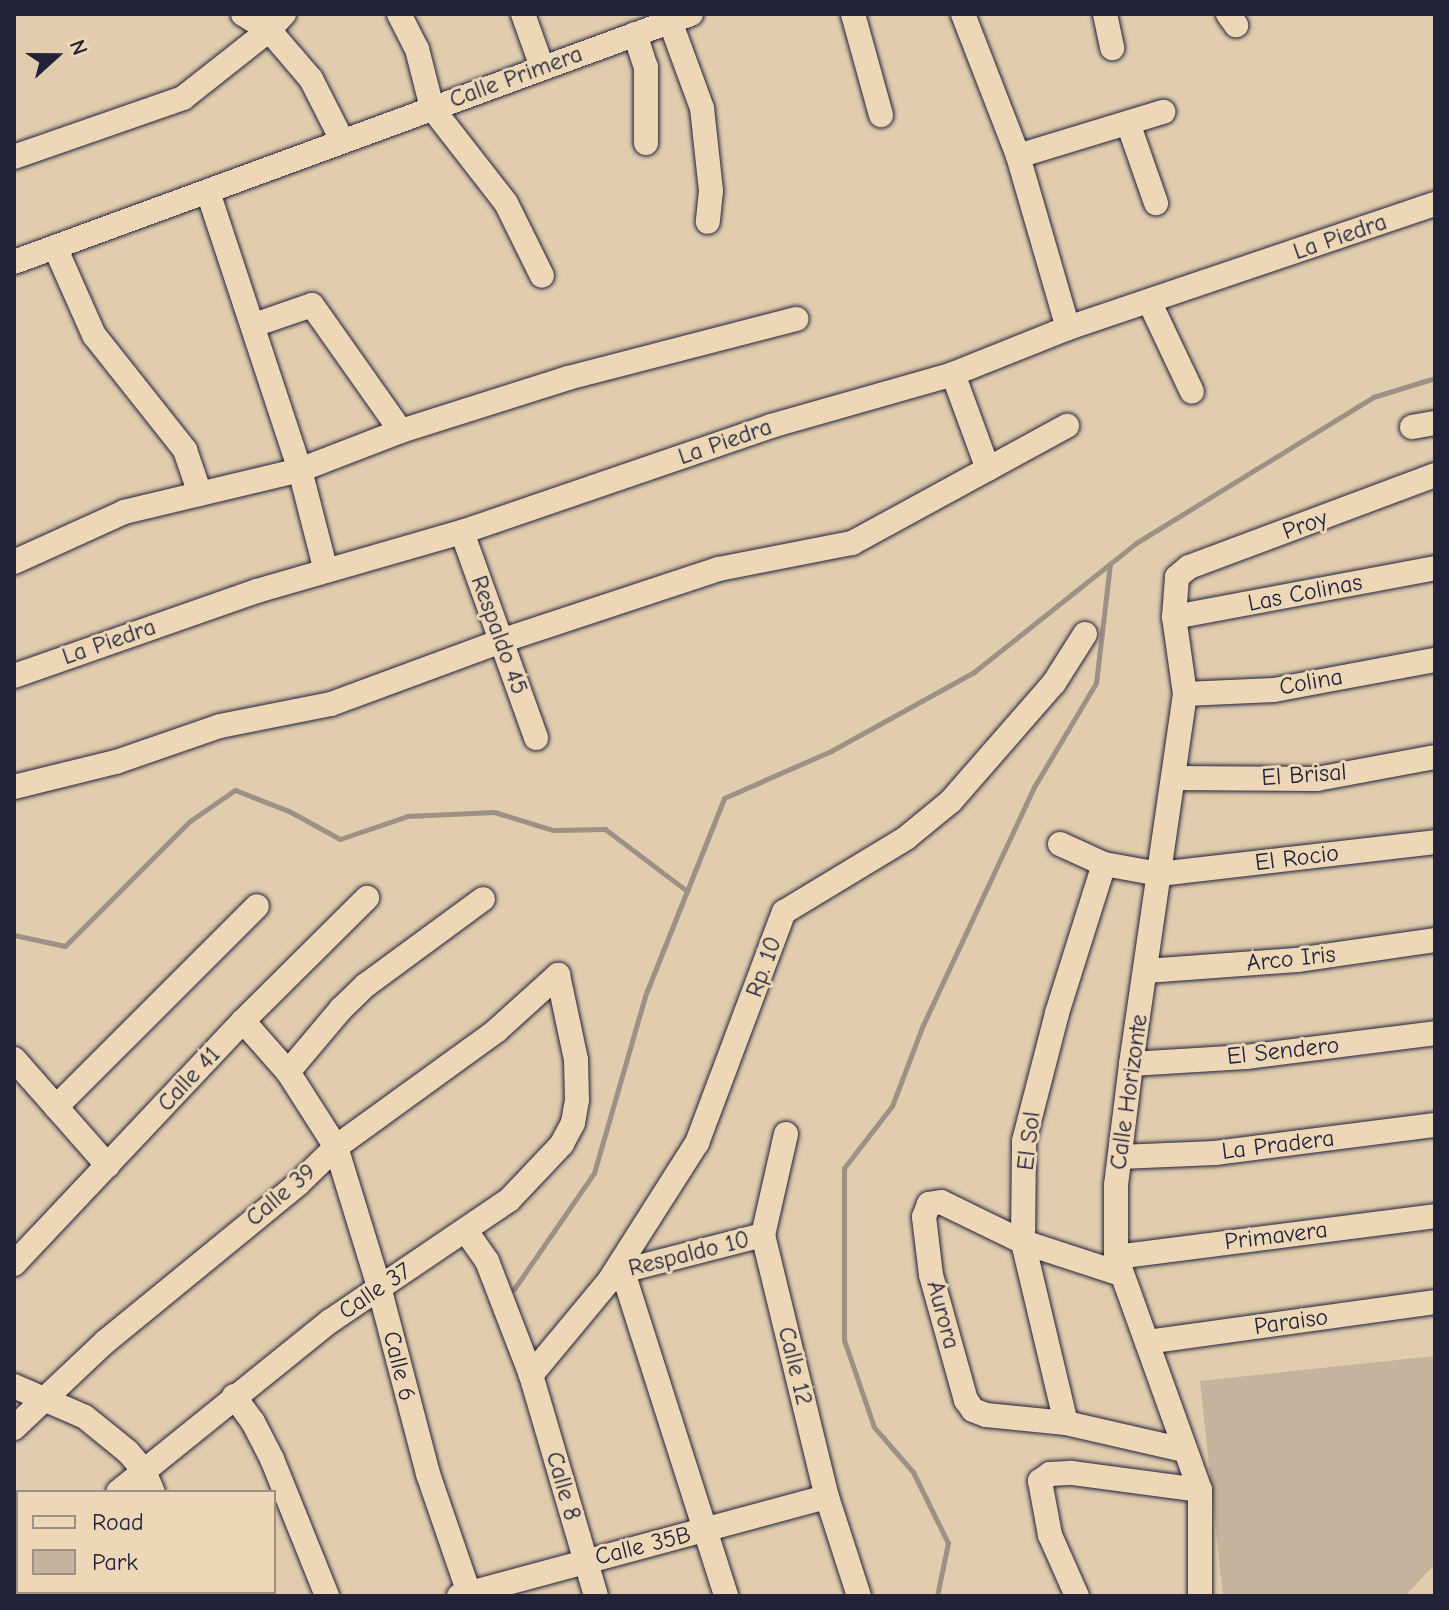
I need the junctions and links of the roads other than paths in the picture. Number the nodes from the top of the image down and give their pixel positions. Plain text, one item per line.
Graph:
1 (243, 14) edge
2 (399, 14) edge
3 (523, 14) edge
4 (853, 14) edge
5 (963, 14) edge
6 (1105, 14) edge
7 (276, 22) edge
8 (657, 23) edge
9 (1112, 48) dead end
10 (542, 67) junction
11 (432, 108) junction
12 (1163, 112) dead end
13 (881, 115) dead end
14 (1128, 123) junction
15 (342, 140) junction
16 (646, 143) dead end
17 (1018, 156) junction
18 (14, 157) edge
19 (208, 192) junction
20 (1156, 203) dead end
21 (1435, 204) edge
22 (708, 222) dead end
23 (55, 247) junction
24 (14, 262) edge
25 (542, 276) dead end
26 (1150, 303) junction
27 (796, 319) dead end
28 (254, 325) junction
29 (1068, 328) junction
30 (953, 374) junction
31 (1192, 392) dead end
32 (1067, 426) dead end
33 (401, 431) junction
34 (988, 469) junction
35 (300, 470) junction
36 (1435, 475) edge
37 (199, 491) junction
38 (462, 532) junction
39 (14, 562) edge
40 (1435, 568) edge
41 (326, 571) junction
42 (1177, 577) joint
43 (1174, 617) junction
44 (1085, 634) dead end
45 (501, 641) junction
46 (1435, 660) edge
47 (14, 676) edge
48 (1185, 694) junction
49 (536, 738) dead end
50 (1435, 757) edge
51 (1173, 778) junction
52 (14, 787) edge
53 (1435, 842) edge
54 (1060, 844) dead end
55 (1104, 864) junction
56 (1159, 874) junction
57 (367, 898) dead end
58 (483, 899) dead end
59 (257, 906) dead end
60 (1435, 940) edge
61 (1146, 971) junction
62 (558, 975) joint
63 (243, 1021) junction
64 (1435, 1033) edge
65 (14, 1059) edge
66 (1131, 1064) junction
67 (288, 1072) junction
68 (56, 1107) junction
69 (1435, 1125) edge
70 (786, 1134) dead end
71 (336, 1147) junction
72 (1120, 1157) junction
73 (108, 1166) junction
74 (1435, 1216) edge
75 (466, 1231) junction
76 (763, 1235) junction
77 (1023, 1242) junction
78 (18, 1251) edge
79 (1118, 1265) junction
80 (615, 1273) junction
81 (379, 1287) junction
82 (1435, 1302) edge
83 (1147, 1342) junction
84 (531, 1375) junction
85 (14, 1386) edge
86 (234, 1396) junction
87 (46, 1400) junction
88 (1066, 1423) junction
89 (14, 1428) edge
90 (1184, 1450) junction
91 (143, 1469) junction
92 (120, 1490) edge
93 (152, 1490) edge
94 (1200, 1490) junction
95 (827, 1497) junction
96 (706, 1531) junction
97 (584, 1561) junction
98 (466, 1595) edge
99 (327, 1596) edge
100 (596, 1596) edge
101 (726, 1596) edge
102 (859, 1596) edge
103 (1077, 1596) edge
104 (1200, 1596) edge

1 - 7 street
2 - 11 street
3 - 10 street
4 - 13 street
5 - 17 street
6 - 9 street
7 - 15 street
7 - 18 street
8 - 10 street, Calle Primera
8 - 16 street
8 - 22 street
10 - 11 street, Calle Primera
11 - 15 street, Calle Primera
11 - 25 street
12 - 14 street
14 - 17 street
14 - 20 street
15 - 19 street, Calle Primera
17 - 29 street
19 - 23 street, Calle Primera
19 - 28 street
21 - 26 street, La Piedra
23 - 24 street, Calle Primera
23 - 37 street
26 - 29 street, La Piedra
26 - 31 street
27 - 33 street
28 - 33 street
28 - 35 street
29 - 30 street, La Piedra
30 - 34 street
30 - 38 street, La Piedra
32 - 34 street
33 - 35 street
34 - 45 street
35 - 37 street
35 - 41 street
36 - 42 street, Proy
37 - 39 street
38 - 41 street, La Piedra
38 - 45 street, Respaldo 45
40 - 43 street, Las Colinas
41 - 47 street, La Piedra
42 - 43 street, Calle Horizonte
43 - 48 street, Calle Horizonte
44 - 80 street, Rp. 10
45 - 49 street, Respaldo 45
45 - 52 street
46 - 48 street, Colina
48 - 51 street, Calle Horizonte
50 - 51 street, El Brisal
51 - 56 street, Calle Horizonte
53 - 56 street, El Rocio
54 - 55 street, El Rocio
55 - 56 street, El Rocio
55 - 77 street, El Sol
56 - 61 street, Calle Horizonte
57 - 63 street, Calle 41
58 - 67 street
59 - 68 street
60 - 61 street, Arco Iris
61 - 66 street, Calle Horizonte
62 - 71 street, Calle 39
62 - 75 street, Calle 37
63 - 67 street, Calle 6
63 - 73 street, Calle 41
64 - 66 street, El Sendero
65 - 68 street
66 - 72 street, Calle Horizonte
67 - 71 street, Calle 6
68 - 73 street
69 - 72 street, La Pradera
70 - 76 street, Calle 12
71 - 81 street, Calle 6
71 - 87 street, Calle 39
72 - 79 street, Calle Horizonte
73 - 78 street, Calle 41
74 - 79 street, Primavera
75 - 81 street, Calle 37
75 - 84 street, Calle 8
76 - 80 street, Respaldo 10
76 - 95 street, Calle 12
77 - 79 street
77 - 88 street, El Sol
77 - 88 street, Aurora
79 - 83 street, Calle Horizonte
80 - 84 street, Rp. 10
80 - 96 street
81 - 86 street, Calle 37
81 - 98 street, Calle 6
82 - 83 street, Paraiso
83 - 90 street, Calle Horizonte
84 - 97 street, Calle 8
85 - 87 street
86 - 91 street, Calle 37
86 - 99 street
87 - 89 street, Calle 39
87 - 91 street
88 - 90 street
90 - 94 street, Calle Horizonte
91 - 92 street, Calle 37
91 - 93 street
94 - 103 street
94 - 104 street, Calle Horizonte
95 - 96 street, Calle 35B
95 - 102 street, Calle 12
96 - 97 street, Calle 35B
96 - 101 street
97 - 98 street, Calle 35B
97 - 100 street, Calle 8

